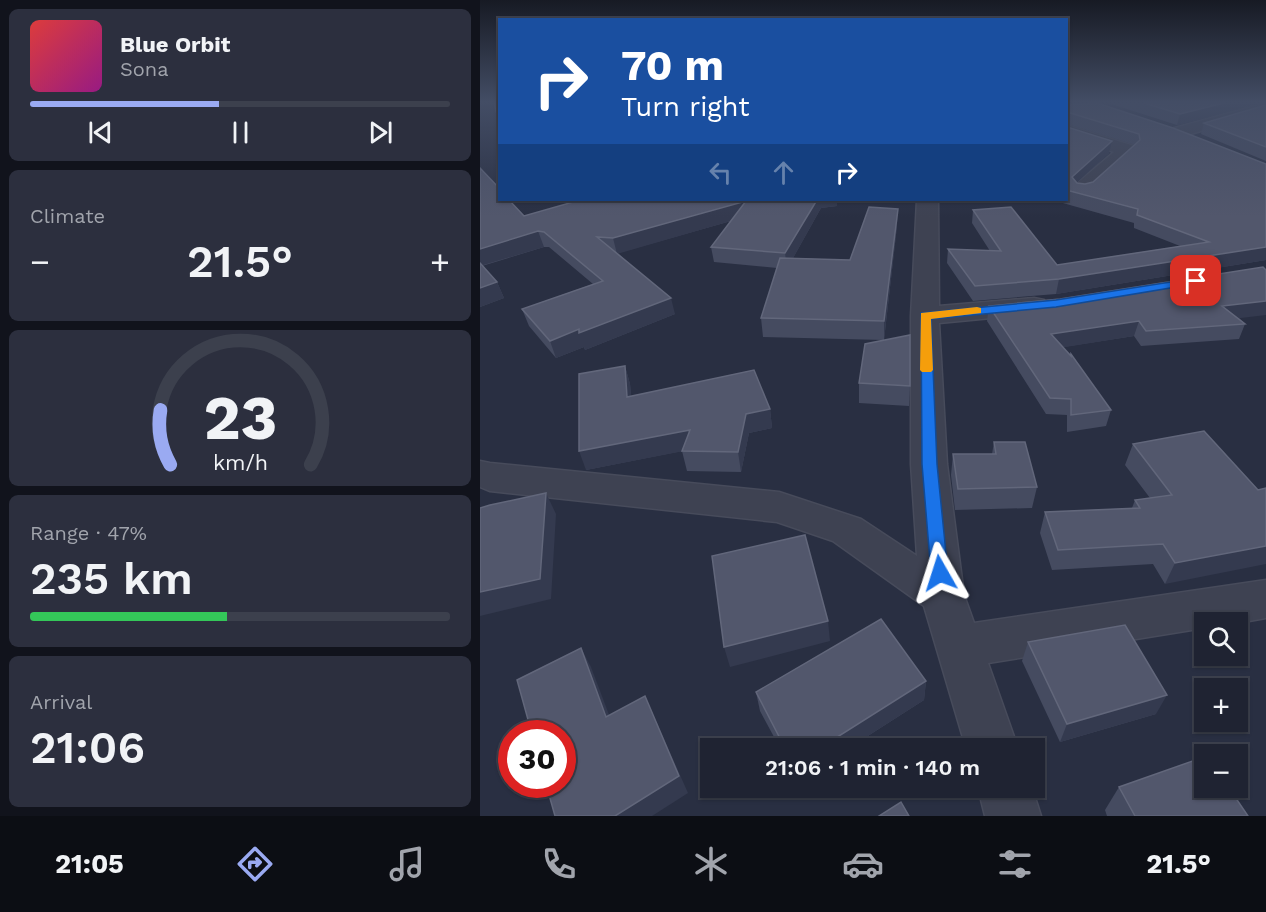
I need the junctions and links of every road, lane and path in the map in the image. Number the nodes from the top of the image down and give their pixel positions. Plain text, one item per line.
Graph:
1 (1100, 141) edge
2 (1197, 141) edge
3 (1207, 145) edge
4 (1082, 189) edge
5 (927, 201) edge
6 (1056, 304) edge
7 (925, 316) junction
8 (480, 474) edge
9 (942, 595) junction
10 (1266, 599) edge
11 (958, 646) junction
12 (989, 738) edge
13 (1008, 798) edge
14 (1013, 816) edge

1 - 4 street
2 - 3 street
5 - 7 street
6 - 7 street
7 - 9 street
8 - 9 street
9 - 11 street
10 - 11 street
11 - 12 street
13 - 14 street

